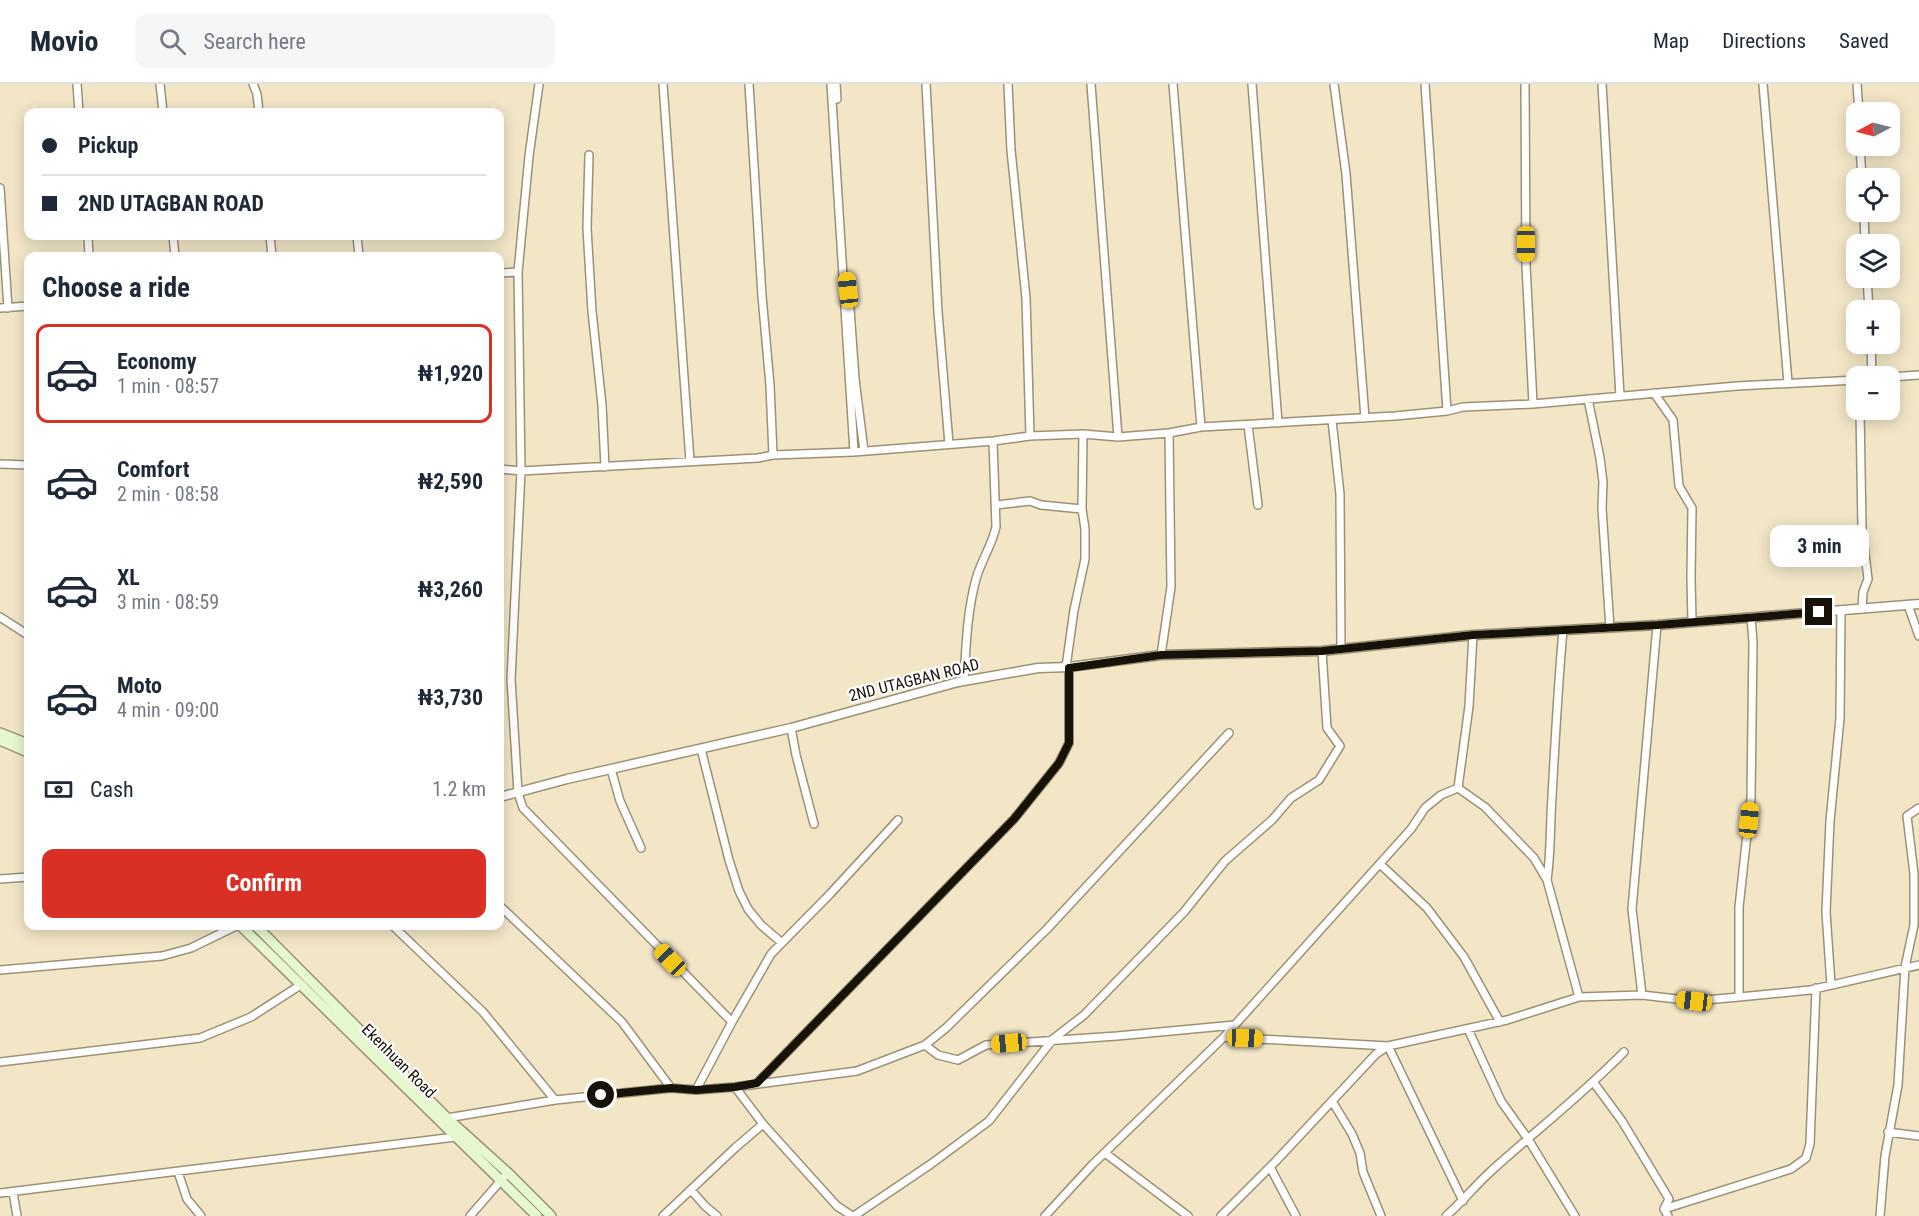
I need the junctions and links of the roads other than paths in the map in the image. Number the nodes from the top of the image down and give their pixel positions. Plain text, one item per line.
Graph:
1 (77, 84) edge
2 (160, 84) edge
3 (253, 84) edge
4 (539, 84) edge
5 (663, 84) edge
6 (749, 84) edge
7 (831, 84) edge
8 (836, 84) edge
9 (926, 84) edge
10 (1008, 84) edge
11 (1091, 84) edge
12 (1173, 84) edge
13 (1252, 84) edge
14 (1334, 84) edge
15 (1425, 84) edge
16 (1525, 84) edge
17 (1602, 84) edge
18 (1763, 84) edge
19 (1857, 84) edge
20 (1858, 102) edge
21 (79, 108) edge
22 (163, 108) edge
23 (259, 108) edge
24 (589, 155) dead end
25 (0, 188) edge
26 (518, 272) junction
27 (504, 273) edge
28 (24, 306) edge
29 (4, 308) edge
30 (1919, 375) edge
31 (1900, 376) edge
32 (1846, 380) edge
33 (1788, 383) junction
34 (1654, 393) junction
35 (1620, 396) junction
36 (1588, 399) junction
37 (1533, 405) junction
38 (1447, 411) junction
39 (1365, 418) junction
40 (1332, 420) junction
41 (1860, 420) edge
42 (1278, 423) junction
43 (1248, 425) junction
44 (1200, 427) junction
45 (1169, 433) junction
46 (1083, 434) junction
47 (1030, 436) junction
48 (1118, 437) junction
49 (993, 441) junction
50 (949, 444) junction
51 (864, 451) junction
52 (854, 452) junction
53 (773, 455) junction
54 (690, 461) junction
55 (0, 464) edge
56 (24, 465) edge
57 (605, 467) junction
58 (504, 469) edge
59 (521, 471) junction
60 (996, 505) junction
61 (1258, 505) dead end
62 (1082, 508) junction
63 (1919, 604) edge
64 (1908, 605) junction
65 (1862, 609) junction
66 (1841, 610) junction
67 (0, 617) edge
68 (1751, 618) junction
69 (1692, 622) junction
70 (1658, 625) junction
71 (1610, 628) junction
72 (1563, 630) junction
73 (24, 632) edge
74 (1473, 635) junction
75 (1919, 636) edge
76 (1341, 649) junction
77 (1322, 651) junction
78 (1161, 655) junction
79 (1068, 667) junction
80 (964, 681) junction
81 (791, 728) junction
82 (0, 733) edge
83 (1229, 733) dead end
84 (0, 740) edge
85 (24, 742) edge
86 (701, 749) junction
87 (24, 750) edge
88 (610, 769) junction
89 (1458, 788) junction
90 (518, 793) junction
91 (504, 796) edge
92 (1919, 808) edge
93 (898, 820) dead end
94 (814, 824) dead end
95 (640, 848) dead end
96 (1380, 864) junction
97 (24, 877) edge
98 (0, 879) edge
99 (1547, 880) junction
100 (504, 910) edge
101 (228, 930) edge
102 (245, 930) edge
103 (260, 930) edge
104 (397, 930) edge
105 (782, 943) junction
106 (1919, 966) edge
107 (1905, 967) junction
108 (0, 970) edge
109 (302, 984) junction
110 (1831, 985) junction
111 (1816, 988) junction
112 (1642, 995) junction
113 (1579, 997) junction
114 (1739, 997) junction
115 (732, 1022) junction
116 (1500, 1022) junction
117 (1235, 1025) junction
118 (1468, 1029) junction
119 (1224, 1037) junction
120 (1053, 1039) junction
121 (925, 1045) junction
122 (1388, 1046) junction
123 (1624, 1052) dead end
124 (0, 1062) edge
125 (757, 1083) junction
126 (1594, 1083) junction
127 (735, 1087) junction
128 (671, 1088) junction
129 (696, 1090) junction
130 (555, 1100) junction
131 (1332, 1101) junction
132 (447, 1118) junction
133 (763, 1124) junction
134 (1888, 1132) junction
135 (1919, 1136) edge
136 (455, 1137) junction
137 (1528, 1139) junction
138 (1105, 1153) junction
139 (1270, 1167) junction
140 (178, 1172) junction
141 (505, 1176) junction
142 (691, 1190) junction
143 (13, 1192) junction
144 (0, 1193) edge
145 (1463, 1201) junction
146 (1664, 1209) junction
147 (17, 1216) edge
148 (201, 1216) edge
149 (470, 1216) edge
150 (537, 1216) edge
151 (551, 1216) edge
152 (663, 1216) edge
153 (717, 1216) edge
154 (853, 1216) edge
155 (1046, 1216) edge
156 (1188, 1216) edge
157 (1221, 1216) edge
158 (1296, 1216) edge
159 (1381, 1216) edge
160 (1446, 1216) edge
161 (1575, 1216) edge
162 (1668, 1216) edge
163 (1880, 1216) edge

1 - 21 street
2 - 22 street
3 - 23 street
4 - 26 street
5 - 54 street
6 - 53 street
7 - 52 street
8 - 51 street
9 - 50 street
10 - 47 street
11 - 48 street
12 - 44 street
13 - 42 street
14 - 39 street
15 - 38 street
16 - 37 street
17 - 35 street
18 - 33 street
19 - 20 street
24 - 57 street
25 - 29 street
26 - 27 street
26 - 59 street
28 - 29 street
30 - 31 street
32 - 33 street
33 - 34 street
34 - 35 street
34 - 69 street
35 - 36 street
36 - 37 street
36 - 71 street
37 - 38 street
38 - 39 street
39 - 40 street
40 - 42 street
40 - 76 street
41 - 65 street
42 - 43 street
43 - 44 street
43 - 61 street
44 - 45 street
45 - 48 street
45 - 78 street
46 - 47 street
46 - 48 street
46 - 62 street
47 - 49 street
49 - 50 street
49 - 60 street
50 - 51 street
51 - 52 street
52 - 53 street
53 - 54 street
54 - 57 street
55 - 56 street
57 - 59 street
58 - 59 street
59 - 90 street
60 - 62 street
60 - 80 street
62 - 79 street
63 - 64 street, 2ND UTAGBAN ROAD
64 - 65 street, 2ND UTAGBAN ROAD
64 - 75 street
65 - 66 street, 2ND UTAGBAN ROAD
66 - 68 street, 2ND UTAGBAN ROAD
66 - 110 street
67 - 73 street
68 - 69 street, 2ND UTAGBAN ROAD
68 - 114 street
69 - 70 street, 2ND UTAGBAN ROAD
70 - 71 street, 2ND UTAGBAN ROAD
70 - 112 street
71 - 72 street, 2ND UTAGBAN ROAD
72 - 74 street, 2ND UTAGBAN ROAD
72 - 99 street
74 - 76 street, 2ND UTAGBAN ROAD
74 - 89 street
76 - 77 street, 2ND UTAGBAN ROAD
77 - 78 street, 2ND UTAGBAN ROAD
77 - 120 street
78 - 79 street, 2ND UTAGBAN ROAD
79 - 80 street, 2ND UTAGBAN ROAD
79 - 125 street
80 - 81 street, 2ND UTAGBAN ROAD
81 - 86 street, 2ND UTAGBAN ROAD
81 - 94 street
82 - 85 main road
83 - 121 street
84 - 87 main road
86 - 88 street, 2ND UTAGBAN ROAD
86 - 105 street
88 - 90 street, 2ND UTAGBAN ROAD
88 - 95 street
89 - 96 street
89 - 99 street
90 - 91 street, 2ND UTAGBAN ROAD
90 - 115 street
92 - 107 street
93 - 105 street
96 - 116 street
96 - 117 street
97 - 98 street
99 - 113 street
100 - 128 street
101 - 108 street
102 - 109 main road, Ekenhuan Road
103 - 132 main road, Ekenhuan Road
104 - 130 street
105 - 115 street
106 - 107 street
107 - 110 street
107 - 134 street
109 - 124 street
109 - 136 main road, Ekenhuan Road
110 - 111 street
111 - 114 street
111 - 146 street
112 - 113 street
112 - 114 street
113 - 116 street
115 - 129 street
116 - 118 street
117 - 119 street
117 - 120 street
118 - 122 street
118 - 137 street
119 - 122 street
119 - 138 street
120 - 121 street
120 - 154 street
121 - 125 street
122 - 131 street
122 - 145 street
123 - 126 street
125 - 127 street
126 - 137 street
126 - 146 street
127 - 129 street
127 - 133 street
128 - 129 street
128 - 130 street
130 - 132 street
131 - 139 street
131 - 159 street
132 - 141 main road, Ekenhuan Road
133 - 142 street
133 - 154 street
134 - 135 street
134 - 163 street
136 - 140 street
136 - 141 main road, Ekenhuan Road
137 - 145 street
137 - 161 street
138 - 155 street
138 - 156 street
139 - 157 street
139 - 158 street
140 - 143 street
140 - 148 street
141 - 149 street
141 - 150 main road, Ekenhuan Road
141 - 151 main road, Ekenhuan Road
142 - 152 street
142 - 153 street
143 - 144 street
143 - 147 street
145 - 160 street
146 - 162 street

